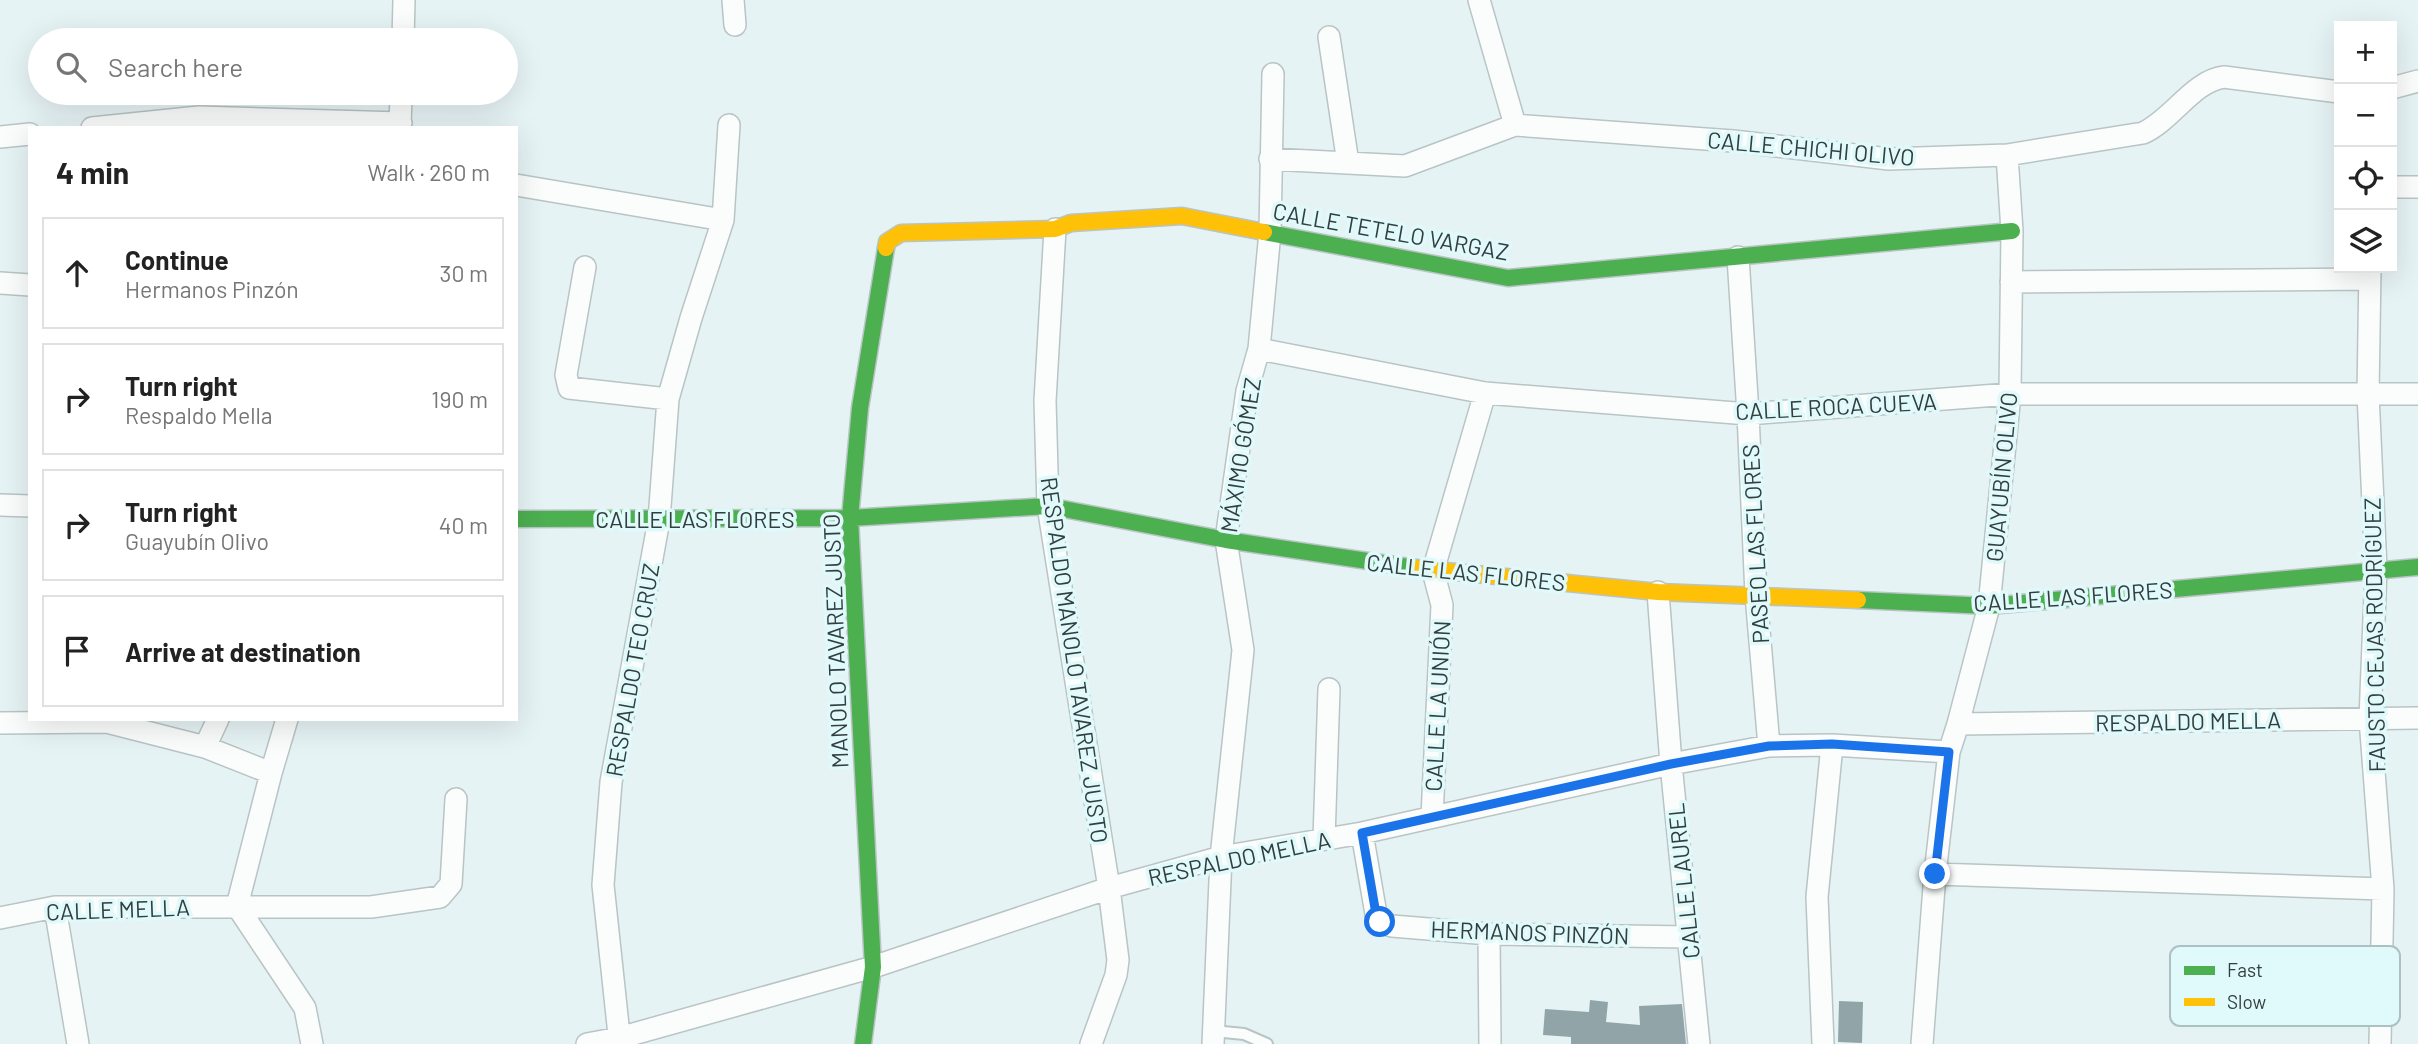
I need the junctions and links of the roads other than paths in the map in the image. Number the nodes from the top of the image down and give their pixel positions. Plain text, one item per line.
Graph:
1 (404, 0) edge
2 (733, 0) edge
3 (1479, 0) edge
4 (735, 24) dead end
5 (403, 28) edge
6 (1329, 37) dead end
7 (1273, 74) dead end
8 (2418, 81) edge
9 (2397, 87) edge
10 (2334, 91) edge
11 (401, 105) edge
12 (400, 125) edge
13 (729, 125) dead end
14 (1516, 125) junction
15 (111, 126) edge
16 (28, 134) edge
17 (0, 137) edge
18 (2007, 155) junction
19 (1270, 159) junction
20 (1348, 163) junction
21 (518, 185) edge
22 (2397, 187) edge
23 (2418, 187) edge
24 (723, 220) junction
25 (1055, 229) junction
26 (2012, 231) junction
27 (1270, 232) junction
28 (891, 238) joint
29 (1738, 257) junction
30 (585, 267) dead end
31 (2370, 273) edge
32 (2011, 282) junction
33 (0, 283) edge
34 (28, 285) edge
35 (1259, 349) junction
36 (1485, 393) junction
37 (2010, 394) junction
38 (2368, 394) junction
39 (2418, 394) edge
40 (668, 399) junction
41 (1748, 414) junction
42 (0, 505) edge
43 (28, 506) edge
44 (1048, 506) junction
45 (850, 517) junction
46 (518, 519) edge
47 (659, 520) junction
48 (1226, 540) junction
49 (2418, 567) edge
50 (2376, 569) junction
51 (1433, 571) junction
52 (1658, 592) junction
53 (1756, 595) junction
54 (1989, 606) junction
55 (1329, 690) dead end
56 (2418, 718) edge
57 (2370, 719) junction
58 (217, 721) edge
59 (287, 721) edge
60 (0, 723) edge
61 (1958, 724) junction
62 (1832, 744) junction
63 (1769, 746) junction
64 (205, 747) junction
65 (1949, 752) junction
66 (1671, 764) junction
67 (271, 773) junction
68 (456, 799) dead end
69 (1432, 817) junction
70 (1362, 833) junction
71 (1324, 839) junction
72 (1221, 857) junction
73 (1935, 874) junction
74 (1109, 888) junction
75 (2384, 889) junction
76 (237, 906) junction
77 (55, 907) junction
78 (0, 918) edge
79 (1489, 934) junction
80 (1688, 937) junction
81 (2383, 946) edge
82 (873, 967) junction
83 (2380, 1026) edge
84 (1213, 1037) edge
85 (620, 1041) edge
86 (78, 1044) edge
87 (312, 1044) edge
88 (587, 1044) edge
89 (863, 1044) edge
90 (1091, 1044) edge
91 (1267, 1044) edge
92 (1490, 1044) edge
93 (1699, 1044) edge
94 (1823, 1044) edge
95 (1922, 1044) edge
96 (2380, 1044) edge

1 - 5 street
2 - 4 street
3 - 14 street
6 - 20 street
7 - 19 street, MÁXIMO GÓMEZ
8 - 9 street
10 - 18 street, CALLE CHICHI OLIVO
11 - 12 street
12 - 15 street
13 - 24 street, RESPALDO TEO CRUZ
14 - 18 street, CALLE CHICHI OLIVO
14 - 20 street, CALLE CHICHI OLIVO
16 - 17 street
18 - 26 street, GUAYUBÍN OLIVO
19 - 20 street, CALLE CHICHI OLIVO
19 - 27 street, MÁXIMO GÓMEZ
21 - 24 street
22 - 23 street
24 - 40 street, RESPALDO TEO CRUZ
25 - 27 street, CALLE TETELO VARGAZ
25 - 28 street, CALLE TETELO VARGAZ
25 - 44 street, RESPALDO MANOLO TAVAREZ JUSTO
26 - 29 street, CALLE TETELO VARGAZ
26 - 32 street, GUAYUBÍN OLIVO
27 - 29 street, CALLE TETELO VARGAZ
27 - 35 street, MÁXIMO GÓMEZ
28 - 45 street, MANOLO TAVAREZ JUSTO
29 - 41 street, PASEO LAS FLORES
30 - 40 street
31 - 32 street
31 - 38 street, FAUSTO CEJAS RODRÍGUEZ
32 - 37 street, GUAYUBÍN OLIVO
33 - 34 street
35 - 36 street, CALLE ROCA CUEVA
35 - 48 street, MÁXIMO GÓMEZ
36 - 41 street, CALLE ROCA CUEVA
36 - 51 street
37 - 38 street, CALLE ROCA CUEVA
37 - 41 street, CALLE ROCA CUEVA
37 - 54 street, GUAYUBÍN OLIVO
38 - 39 street, CALLE ROCA CUEVA
38 - 50 street, FAUSTO CEJAS RODRÍGUEZ
40 - 47 street, RESPALDO TEO CRUZ
41 - 53 street, PASEO LAS FLORES
42 - 43 street
44 - 45 street, CALLE LAS FLORES
44 - 48 street, CALLE LAS FLORES
44 - 74 street, RESPALDO MANOLO TAVAREZ JUSTO
45 - 47 street, CALLE LAS FLORES
45 - 82 street, MANOLO TAVAREZ JUSTO
46 - 47 street, CALLE LAS FLORES
47 - 85 street, RESPALDO TEO CRUZ
48 - 51 street, CALLE LAS FLORES
48 - 72 street, MÁXIMO GÓMEZ
49 - 50 street, CALLE LAS FLORES
50 - 54 street, CALLE LAS FLORES
50 - 57 street, FAUSTO CEJAS RODRÍGUEZ
51 - 52 street, CALLE LAS FLORES
51 - 69 street, CALLE LA UNIÓN
52 - 53 street, CALLE LAS FLORES
52 - 66 street, CALLE LAUREL
53 - 54 street, CALLE LAS FLORES
53 - 63 street, PASEO LAS FLORES
54 - 61 street, GUAYUBÍN OLIVO
55 - 71 street
56 - 57 street, RESPALDO MELLA
57 - 61 street, RESPALDO MELLA
57 - 75 street, FAUSTO CEJAS RODRÍGUEZ
58 - 64 street
59 - 67 street
60 - 64 street
61 - 65 street, GUAYUBÍN OLIVO
62 - 63 street, RESPALDO MELLA
62 - 65 street, RESPALDO MELLA
62 - 94 street
63 - 66 street, RESPALDO MELLA
64 - 67 street
65 - 73 street, GUAYUBÍN OLIVO
66 - 69 street, RESPALDO MELLA
66 - 80 street, CALLE LAUREL
67 - 76 street
68 - 76 street, CALLE MELLA
69 - 70 street, RESPALDO MELLA
70 - 71 street, RESPALDO MELLA
70 - 79 street, HERMANOS PINZÓN
71 - 72 street, RESPALDO MELLA
72 - 74 street, RESPALDO MELLA
72 - 84 street, MÁXIMO GÓMEZ
73 - 75 street
73 - 95 street, GUAYUBÍN OLIVO
74 - 82 street, RESPALDO MELLA
74 - 90 street, RESPALDO MANOLO TAVAREZ JUSTO
75 - 81 street, FAUSTO CEJAS RODRÍGUEZ
76 - 77 street, CALLE MELLA
76 - 87 street
77 - 78 street, CALLE MELLA
77 - 86 street
79 - 80 street, HERMANOS PINZÓN
79 - 92 street
80 - 93 street, CALLE LAUREL
82 - 85 street, RESPALDO MELLA
82 - 89 street, MANOLO TAVAREZ JUSTO
83 - 96 street, FAUSTO CEJAS RODRÍGUEZ
84 - 91 lane
85 - 88 street, RESPALDO MELLA

